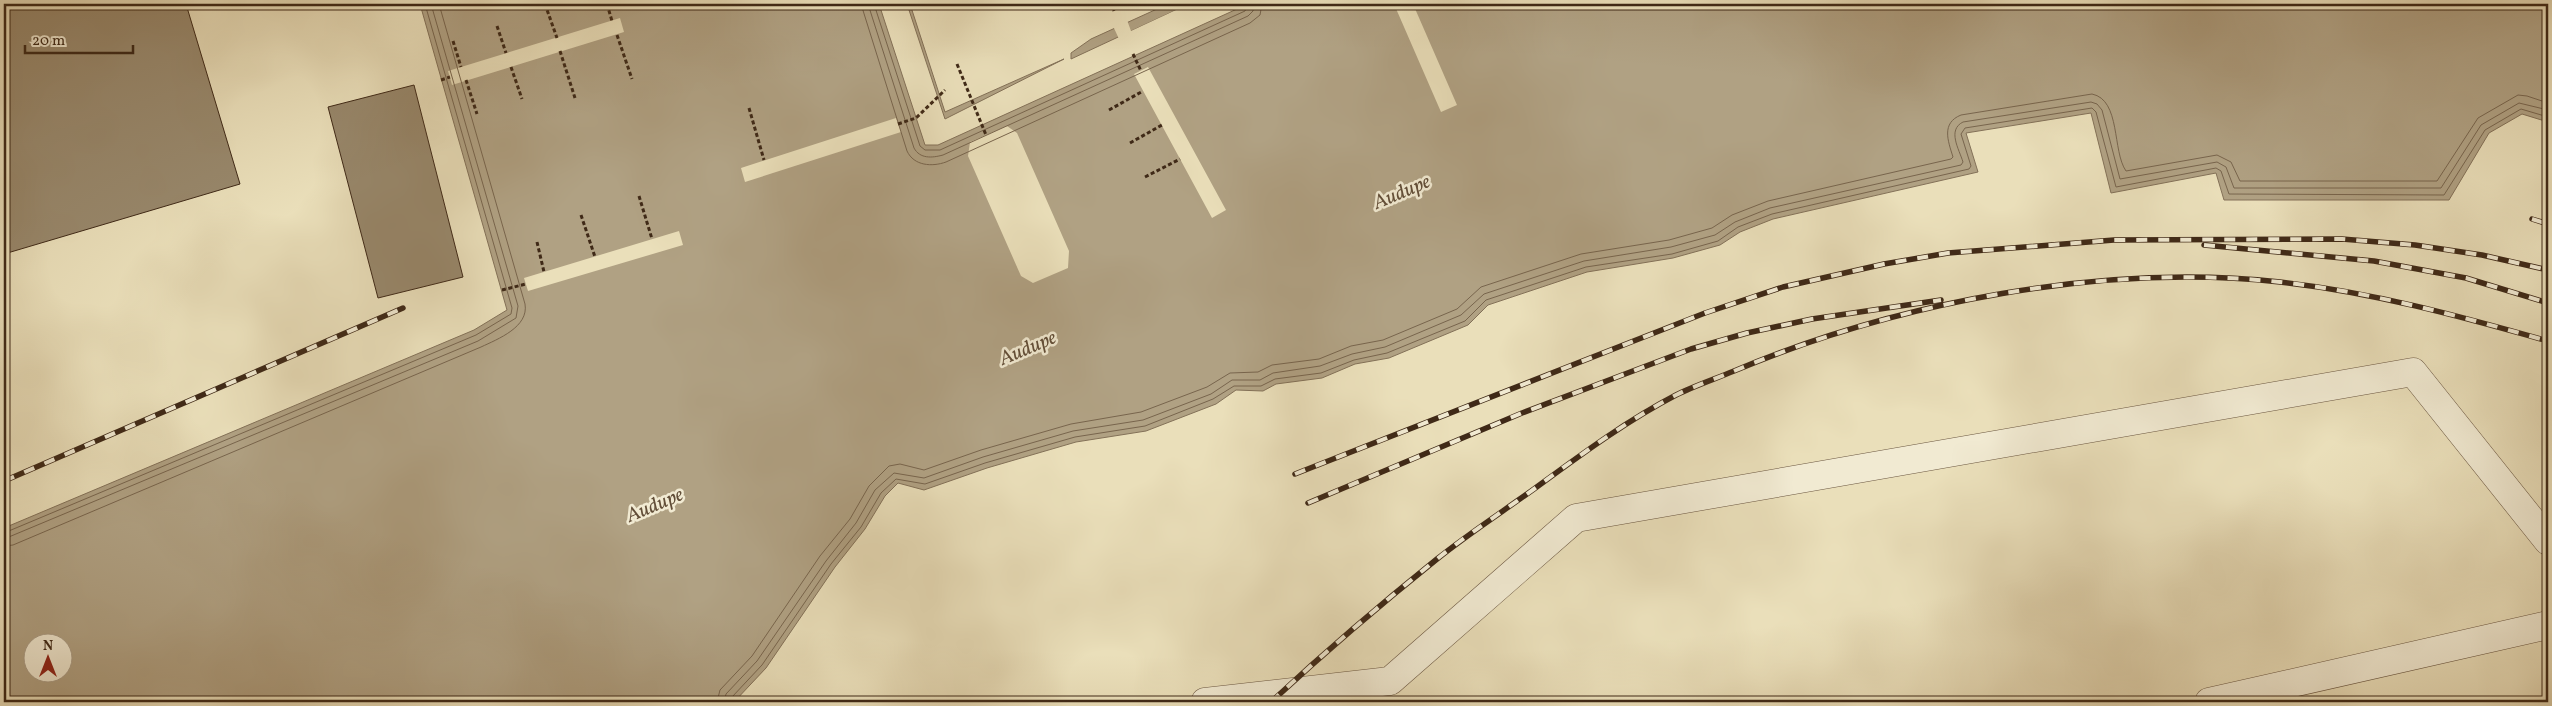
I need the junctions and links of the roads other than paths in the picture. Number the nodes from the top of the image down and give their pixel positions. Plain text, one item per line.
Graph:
1 (2548, 541) edge
2 (2548, 625) edge
3 (1205, 702) edge
4 (2209, 702) edge

1 - 3 lane
2 - 4 lane

